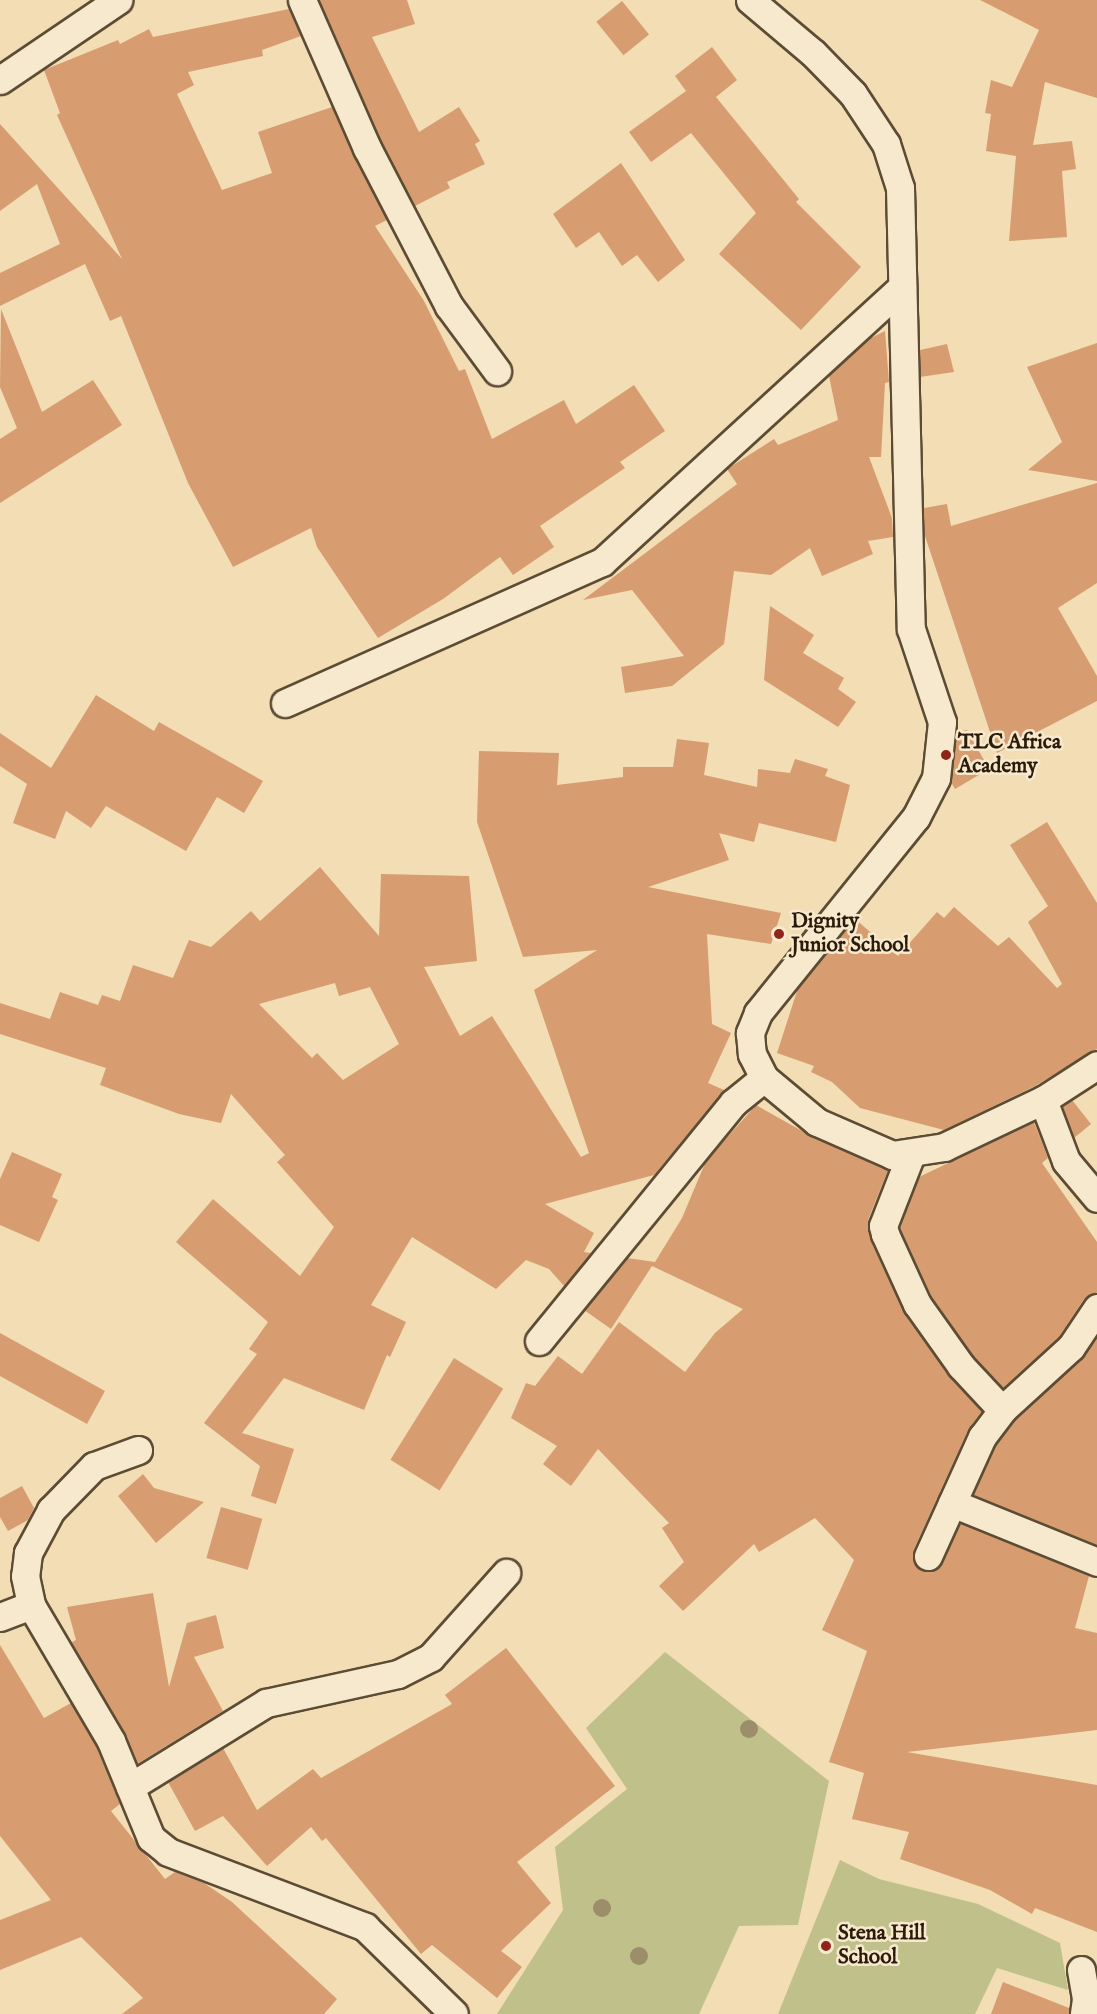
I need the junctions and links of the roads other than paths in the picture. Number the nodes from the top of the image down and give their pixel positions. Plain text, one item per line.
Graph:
1 (118, 0) edge
2 (302, 0) edge
3 (750, 0) edge
4 (0, 80) edge
5 (902, 286) junction
6 (497, 371) dead end
7 (285, 704) dead end
8 (1097, 1065) edge
9 (764, 1078) junction
10 (1043, 1100) junction
11 (911, 1154) junction
12 (1097, 1198) edge
13 (1097, 1308) edge
14 (539, 1341) dead end
15 (1002, 1410) junction
16 (138, 1450) dead end
17 (952, 1503) junction
18 (928, 1556) dead end
19 (1097, 1562) edge
20 (506, 1573) dead end
21 (31, 1605) junction
22 (0, 1617) edge
23 (130, 1787) junction
24 (1081, 1970) dead end
25 (454, 2014) edge
26 (1084, 2014) edge

1 - 4 street
2 - 6 street
3 - 5 street
5 - 7 street
5 - 9 street
8 - 10 street
9 - 11 street
9 - 14 street
10 - 11 street
10 - 12 street
11 - 15 street
13 - 15 street
15 - 17 street
16 - 21 street
17 - 18 street
17 - 19 street
20 - 23 street
21 - 22 street
21 - 23 street
23 - 25 street
24 - 26 street

